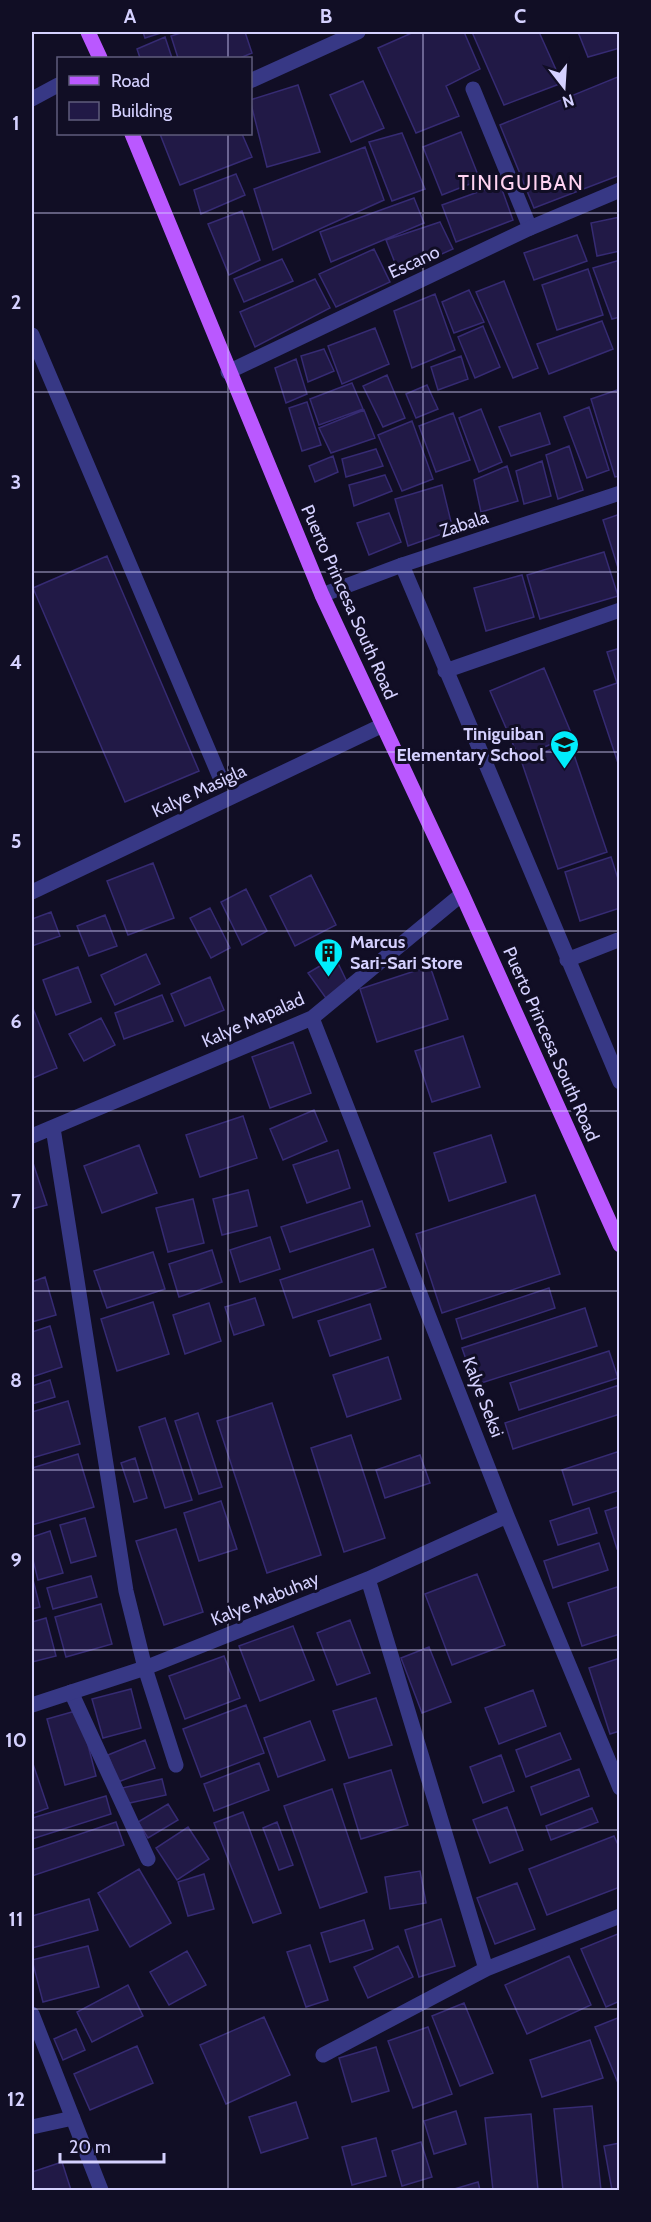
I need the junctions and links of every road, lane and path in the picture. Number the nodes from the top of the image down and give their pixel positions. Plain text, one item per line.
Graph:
1 (88, 32) edge
2 (358, 32) edge
3 (100, 57) edge
4 (252, 80) edge
5 (57, 86) edge
6 (472, 90) dead end
7 (32, 99) edge
8 (133, 135) edge
9 (620, 190) edge
10 (530, 228) junction
11 (32, 335) edge
12 (228, 372) junction
13 (620, 493) edge
14 (402, 565) junction
15 (322, 595) junction
16 (620, 610) edge
17 (445, 671) junction
18 (383, 725) junction
19 (219, 776) dead end
20 (32, 892) edge
21 (462, 894) junction
22 (618, 940) edge
23 (567, 960) junction
24 (312, 1018) junction
25 (620, 1082) edge
26 (53, 1128) junction
27 (32, 1136) edge
28 (620, 1245) edge
29 (507, 1516) junction
30 (368, 1579) junction
31 (145, 1668) junction
32 (71, 1692) junction
33 (32, 1705) edge
34 (176, 1765) dead end
35 (620, 1788) edge
36 (148, 1859) dead end
37 (620, 1916) edge
38 (486, 1969) junction
39 (32, 2014) edge
40 (323, 2055) dead end
41 (73, 2118) junction
42 (32, 2127) edge
43 (101, 2190) edge

1 - 3 main road
2 - 4 street
5 - 7 street
6 - 10 street
8 - 12 main road, Puerto Princesa South Road
9 - 10 street, Escano
10 - 12 street, Escano
11 - 19 street
12 - 15 main road, Puerto Princesa South Road
13 - 14 street, Zabala
14 - 15 street, Zabala
14 - 17 street
15 - 18 main road, Puerto Princesa South Road
16 - 17 street
17 - 23 street
18 - 20 street, Kalye Masigla
18 - 21 main road, Puerto Princesa South Road
21 - 24 street, Kalye Mapalad
21 - 28 main road, Puerto Princesa South Road
22 - 23 street
23 - 25 street
24 - 26 street, Kalye Mapalad
24 - 29 street, Kalye Seksi
26 - 27 street, Kalye Mapalad
26 - 31 street
29 - 30 street, Kalye Mabuhay
29 - 35 street, Kalye Seksi
30 - 31 street, Kalye Mabuhay
30 - 38 street
31 - 32 street, Kalye Mabuhay
31 - 34 street
32 - 33 street, Kalye Mabuhay
32 - 36 street
37 - 38 street
38 - 40 street
39 - 41 street
41 - 42 street
41 - 43 street

